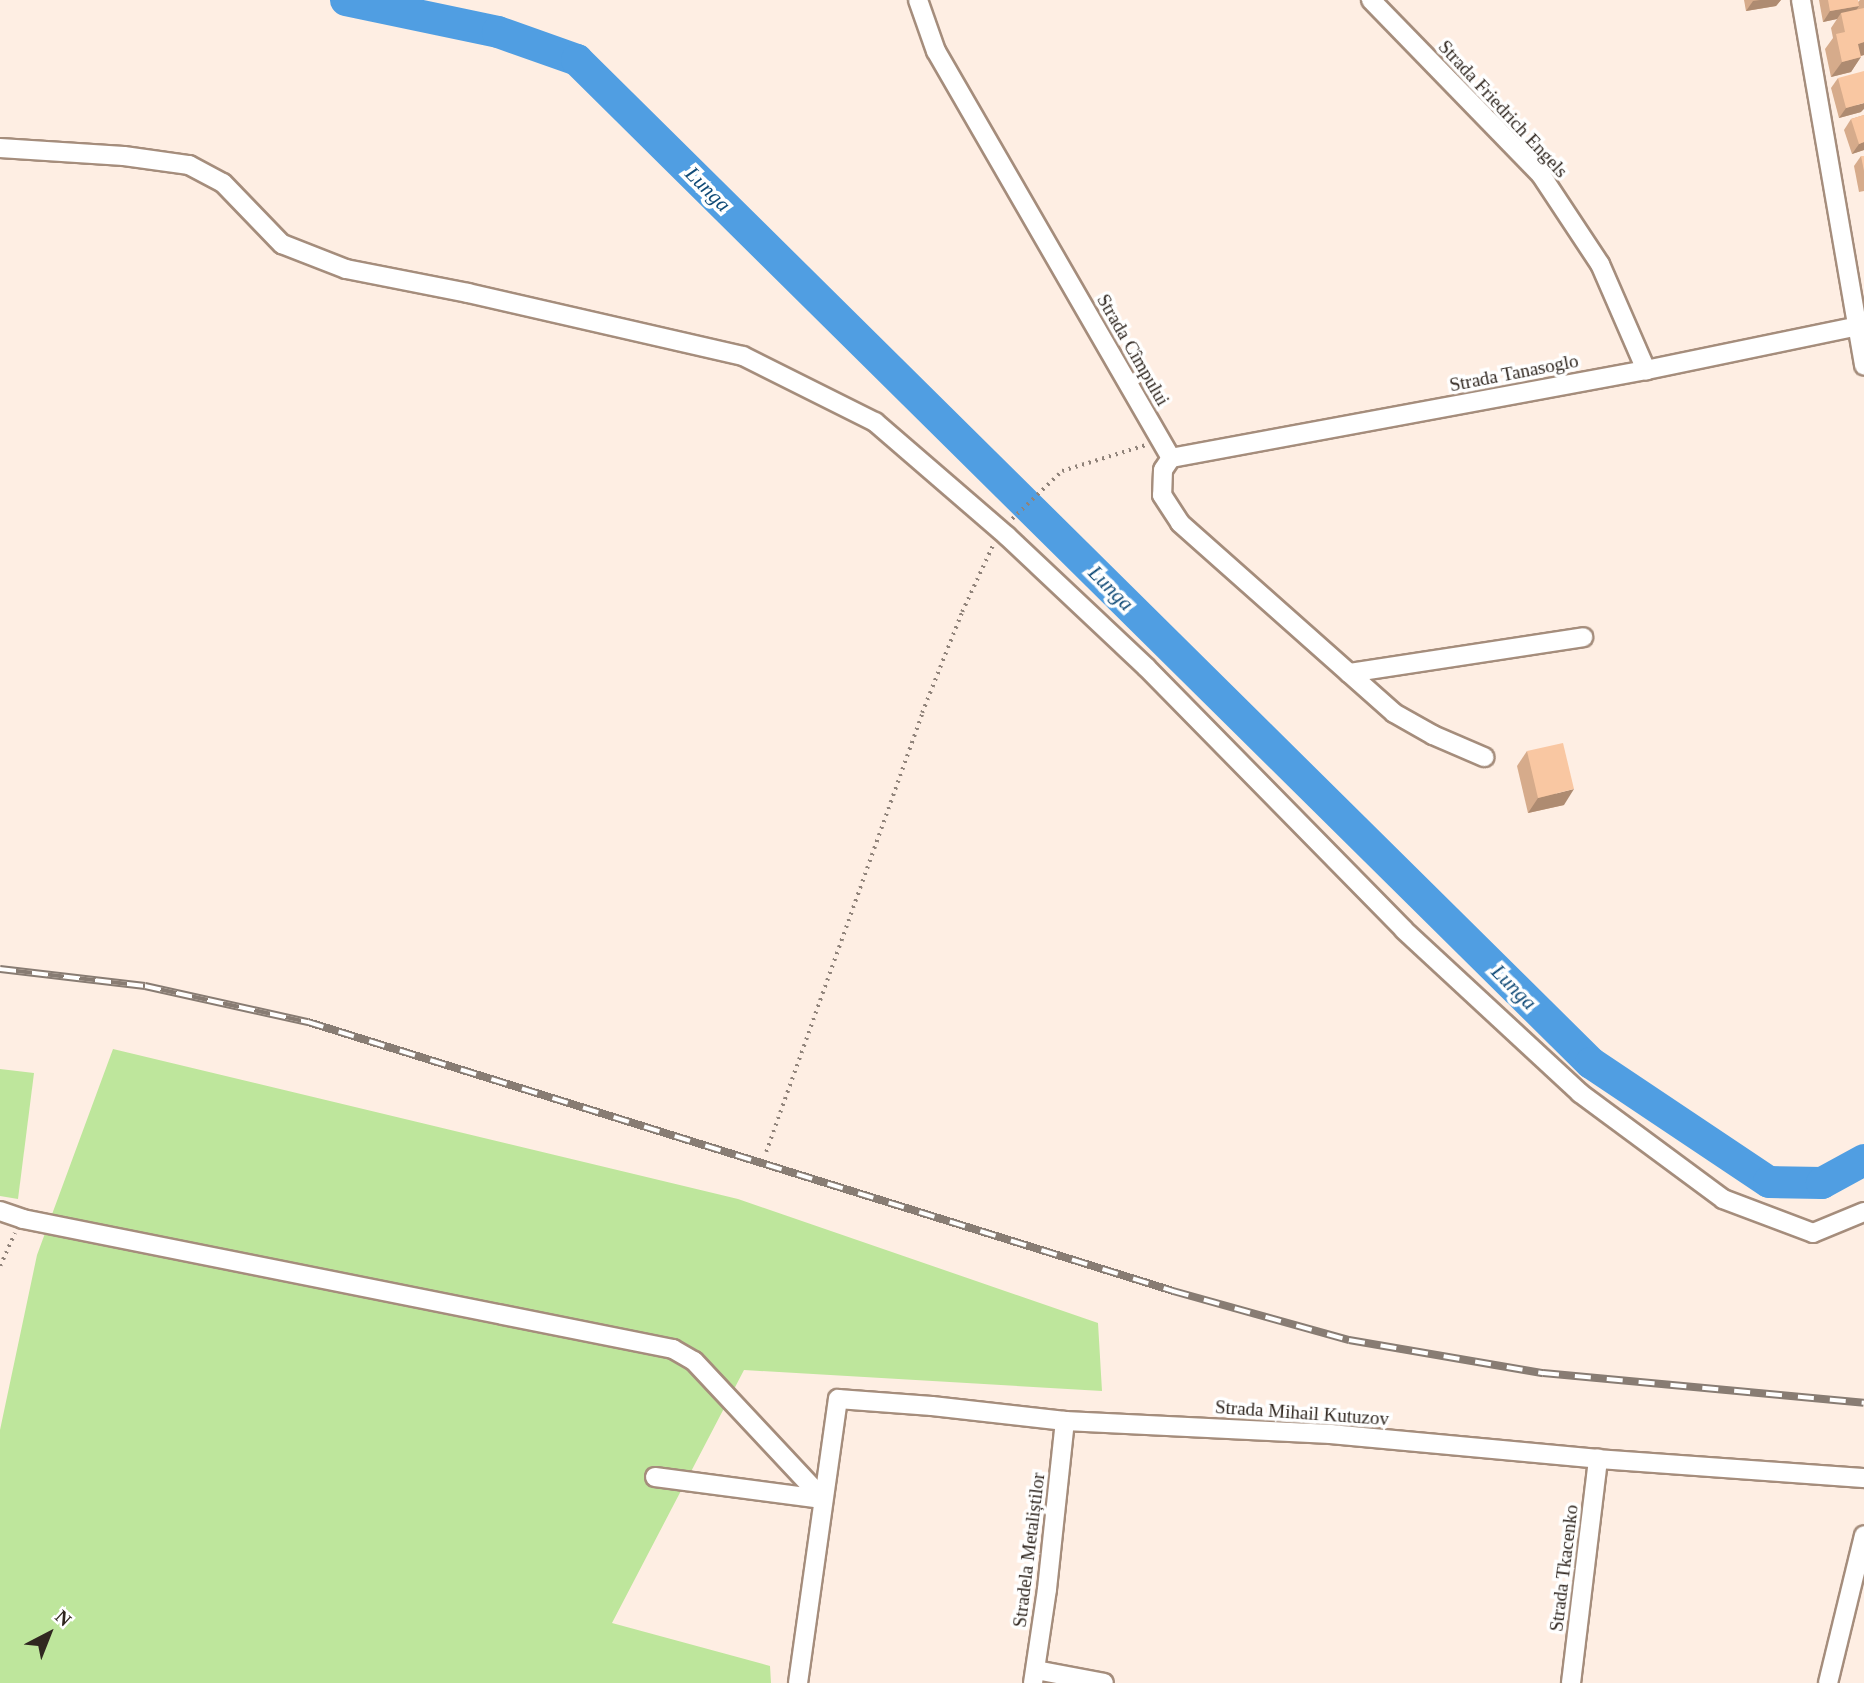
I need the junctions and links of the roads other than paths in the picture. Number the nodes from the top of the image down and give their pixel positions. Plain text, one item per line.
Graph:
1 (918, 0) edge
2 (1371, 0) edge
3 (1801, 0) edge
4 (0, 148) edge
5 (1861, 326) edge
6 (1864, 366) edge
7 (1646, 370) junction
8 (1171, 458) junction
9 (1583, 637) dead end
10 (1349, 673) junction
11 (1484, 757) dead end
12 (0, 1211) edge
13 (1864, 1212) edge
14 (1065, 1421) junction
15 (1598, 1459) junction
16 (656, 1477) dead end
17 (1864, 1478) edge
18 (823, 1499) junction
19 (1864, 1535) edge
20 (1035, 1677) edge
21 (799, 1683) edge
22 (1104, 1683) edge
23 (1572, 1683) edge
24 (1828, 1683) edge

1 - 8 street, Strada Cîmpului
2 - 7 street, Strada Friedrich Engels
3 - 5 street
4 - 13 street
5 - 6 street
5 - 7 street, Strada Tanasoglo
7 - 8 street, Strada Tanasoglo
8 - 10 street
9 - 10 street
10 - 11 street
12 - 18 street
14 - 15 street, Strada Mihail Kutuzov
14 - 18 street, Strada Mihail Kutuzov
14 - 20 street, Stradela Metaliștilor
15 - 17 street, Strada Mihail Kutuzov
15 - 23 street, Strada Tkacenko
16 - 18 street
18 - 21 street, Strada Mihail Kutuzov
19 - 24 street
20 - 22 street

